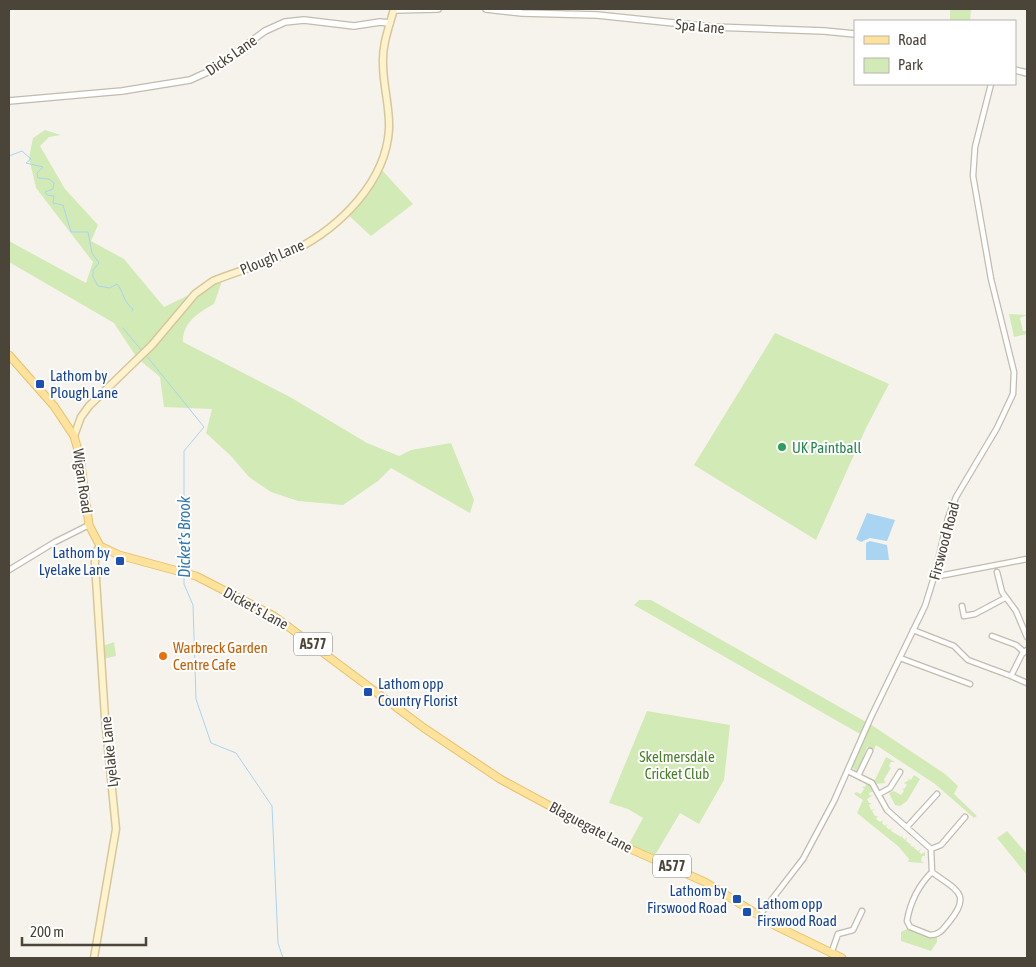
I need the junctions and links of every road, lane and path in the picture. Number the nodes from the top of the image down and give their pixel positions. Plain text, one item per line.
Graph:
1 (394, 9) edge
2 (438, 9) edge
3 (486, 9) edge
4 (390, 23) junction
5 (854, 34) edge
6 (992, 85) edge
7 (9, 101) edge
8 (9, 355) edge
9 (74, 436) junction
10 (89, 525) junction
11 (97, 543) junction
12 (1027, 559) edge
13 (9, 570) edge
14 (997, 572) dead end
15 (934, 577) junction
16 (1005, 598) junction
17 (962, 606) dead end
18 (913, 630) junction
19 (992, 636) dead end
20 (1027, 636) edge
21 (1026, 651) edge
22 (900, 658) junction
23 (1011, 676) junction
24 (1027, 683) edge
25 (970, 684) dead end
26 (424, 728) joint
27 (870, 751) dead end
28 (848, 771) junction
29 (900, 772) dead end
30 (858, 776) junction
31 (879, 794) junction
32 (937, 794) dead end
33 (965, 818) dead end
34 (907, 827) junction
35 (931, 849) junction
36 (932, 872) junction
37 (862, 910) dead end
38 (760, 916) junction
39 (831, 954) junction
40 (94, 958) edge
41 (842, 958) edge

1 - 2 street
1 - 4 main road, Plough Lane
3 - 5 street, Spa Lane
4 - 7 street, Dicks Lane
4 - 9 main road, Plough Lane
6 - 15 street, Firswood Road
8 - 9 main road, Wigan Road
9 - 10 main road, Wigan Road
10 - 11 main road, Wigan Road
10 - 13 street
11 - 26 main road, Dicket's Lane / A577
11 - 40 main road, Lyelake Lane
12 - 15 street
14 - 16 street
15 - 18 street, Firswood Road
16 - 17 street
16 - 20 street
18 - 22 street, Firswood Road
18 - 23 street
19 - 21 street
21 - 23 street
22 - 25 street
22 - 28 street, Firswood Road
23 - 24 street
26 - 38 main road, Blaguegate Lane / A577
27 - 30 street
28 - 30 street
28 - 38 street, Firswood Road
29 - 31 street
30 - 31 street
31 - 34 street
32 - 34 street
33 - 35 street
34 - 35 street
35 - 36 street
36 - 36 street
37 - 39 street
38 - 39 main road, Blaguegate Lane / A577
39 - 41 main road, Blaguegate Lane / A577

